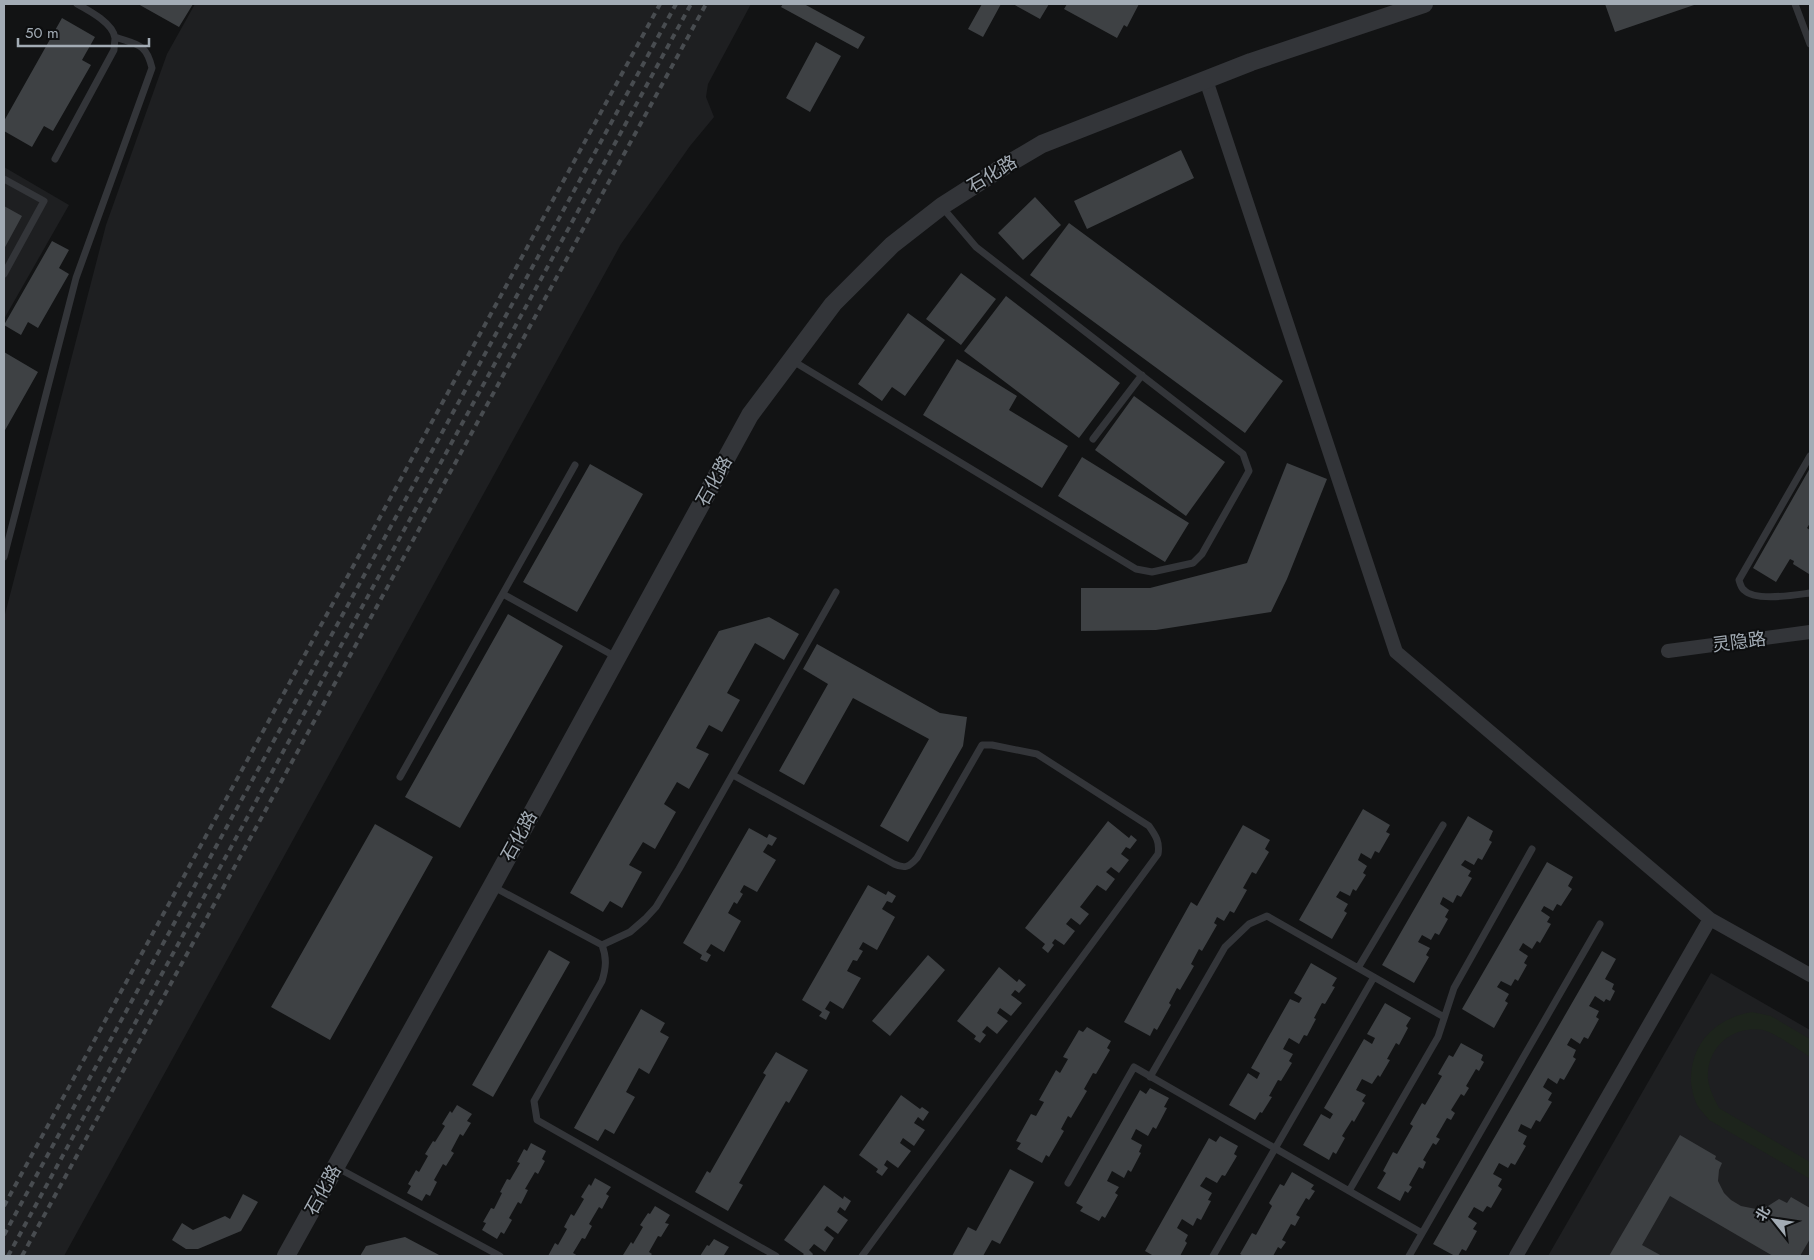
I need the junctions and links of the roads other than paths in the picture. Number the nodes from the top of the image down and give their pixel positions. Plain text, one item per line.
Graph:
1 (77, 4) edge
2 (1424, 4) edge
3 (1795, 4) edge
4 (115, 37) junction
5 (1810, 44) edge
6 (1206, 80) junction
7 (55, 159) dead end
8 (4, 179) edge
9 (942, 206) junction
10 (4, 274) edge
11 (790, 359) junction
12 (1142, 375) junction
13 (1092, 439) dead end
14 (1810, 456) edge
15 (575, 466) dead end
16 (4, 557) edge
17 (836, 592) dead end
18 (1810, 593) edge
19 (503, 594) junction
20 (1810, 632) edge
21 (1668, 651) dead end
22 (617, 658) junction
23 (733, 774) junction
24 (400, 777) dead end
25 (1443, 825) dead end
26 (1532, 849) dead end
27 (492, 886) junction
28 (1710, 918) junction
29 (1600, 924) dead end
30 (602, 945) junction
31 (1358, 968) junction
32 (1810, 976) edge
33 (1374, 977) junction
34 (1444, 1017) junction
35 (1150, 1076) junction
36 (1276, 1148) junction
37 (336, 1166) junction
38 (1068, 1183) dead end
39 (1349, 1190) junction
40 (1422, 1233) junction
41 (286, 1256) edge
42 (500, 1256) edge
43 (776, 1256) edge
44 (862, 1256) edge
45 (1213, 1256) edge
46 (1411, 1256) edge
47 (1516, 1256) edge

1 - 4 lane
2 - 6 street, 石化路
3 - 5 lane
4 - 7 lane
4 - 16 lane
6 - 9 street, 石化路
6 - 28 street
8 - 10 lane
9 - 11 street, 石化路
9 - 12 lane
11 - 12 lane
11 - 22 street, 石化路
12 - 13 lane
14 - 18 lane
15 - 19 lane
17 - 23 lane
19 - 22 lane
19 - 24 lane
20 - 21 street, 灵隐路
22 - 27 street, 石化路
23 - 30 lane
23 - 44 lane
25 - 31 lane
26 - 34 lane
27 - 30 lane
27 - 37 street, 石化路
28 - 32 street
28 - 47 street
29 - 40 lane
30 - 43 lane
31 - 33 lane
31 - 35 lane
33 - 34 lane
33 - 36 lane
34 - 39 lane
35 - 36 lane
35 - 38 lane
36 - 39 lane
36 - 45 lane
37 - 41 street, 石化路
37 - 42 lane
39 - 40 lane
40 - 46 lane

